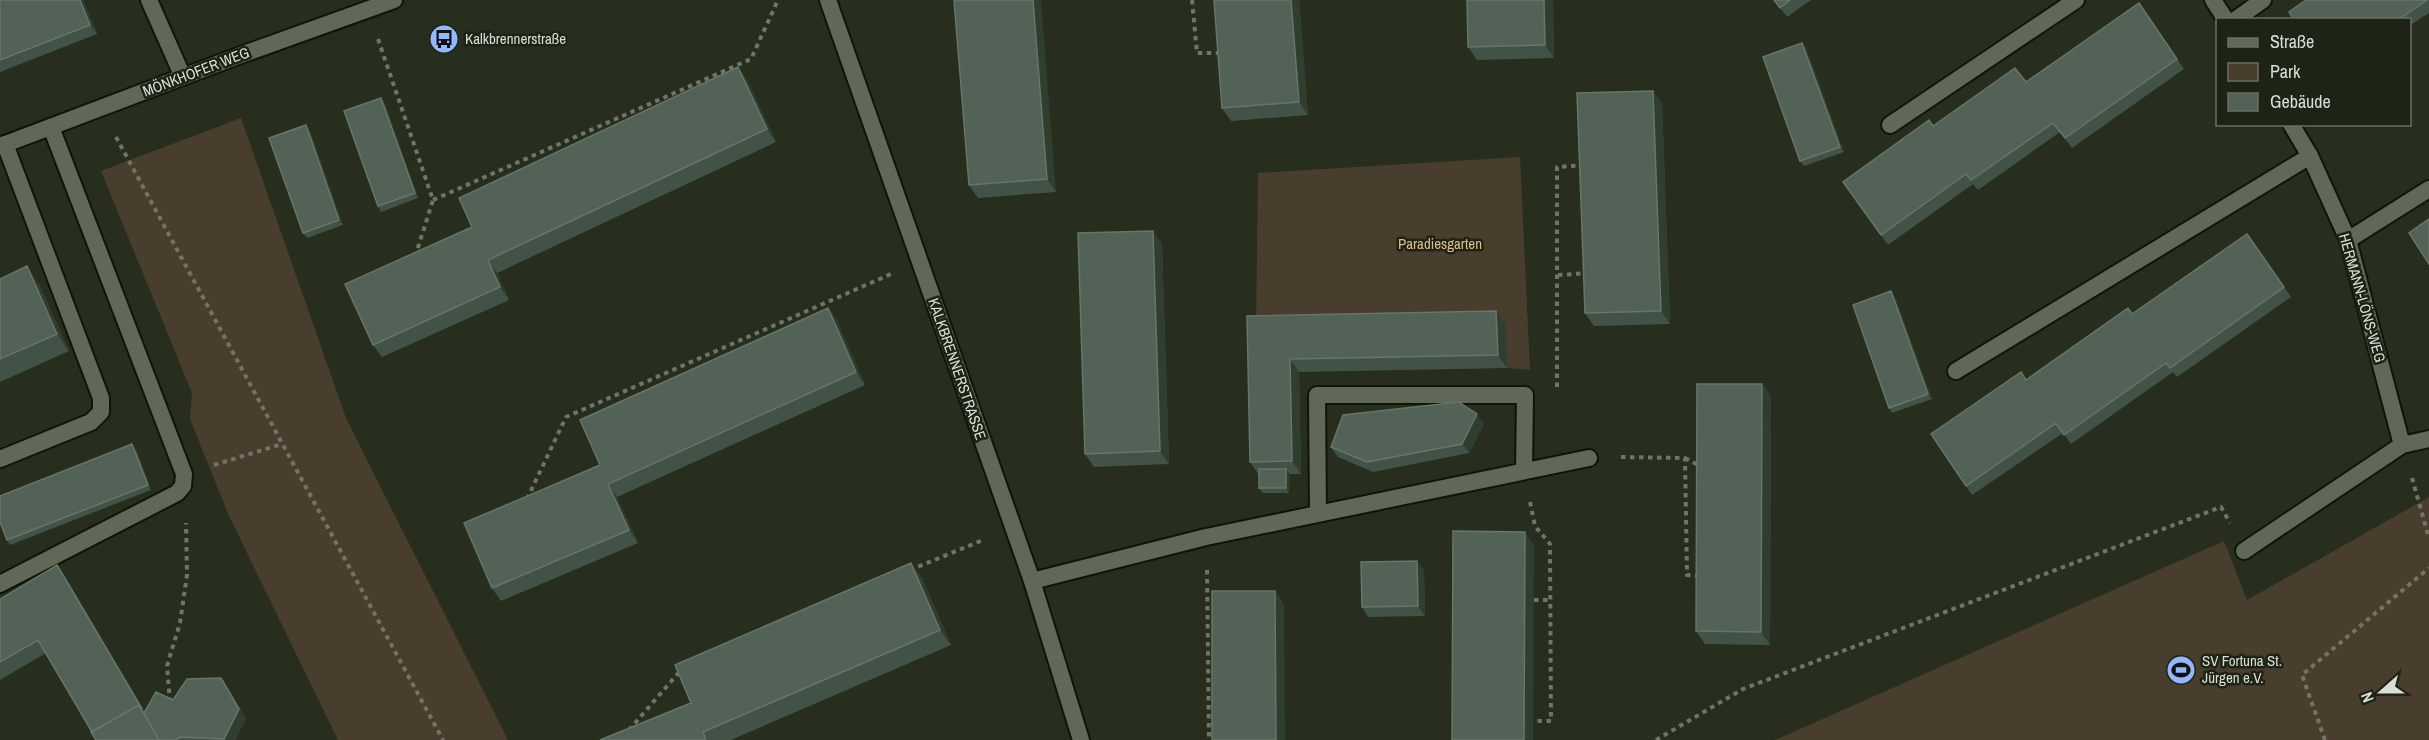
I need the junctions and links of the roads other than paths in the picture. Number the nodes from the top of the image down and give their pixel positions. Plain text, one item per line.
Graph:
1 (149, 0) edge
2 (394, 0) edge
3 (828, 0) edge
4 (2076, 0) edge
5 (2213, 0) edge
6 (2263, 0) edge
7 (2225, 18) edge
8 (2238, 18) edge
9 (183, 76) junction
10 (1890, 125) dead end
11 (2292, 126) edge
12 (51, 127) junction
13 (3, 145) edge
14 (2310, 156) junction
15 (2429, 189) edge
16 (2348, 240) junction
17 (1956, 371) dead end
18 (2429, 439) edge
19 (2402, 445) junction
20 (1589, 458) road end
21 (0, 459) edge
22 (1524, 471) junction
23 (1318, 513) junction
24 (2244, 551) road end
25 (1032, 581) junction
26 (0, 584) edge
27 (1081, 740) edge

1 - 9 street
2 - 9 street, MÖNKHOFER WEG
3 - 25 street, KALKBRENNERSTRASSE
4 - 10 street
5 - 7 street
6 - 8 street
9 - 12 street, MÖNKHOFER WEG
11 - 14 street, HERMANN-LÖNS-WEG
12 - 13 street, MÖNKHOFER WEG
12 - 26 street
13 - 21 street
14 - 16 street, HERMANN-LÖNS-WEG
14 - 17 street
15 - 16 street
16 - 19 street, HERMANN-LÖNS-WEG
18 - 19 street
19 - 24 street
20 - 22 street
22 - 23 street
22 - 23 street
23 - 25 street
25 - 27 street, KALKBRENNERSTRASSE

